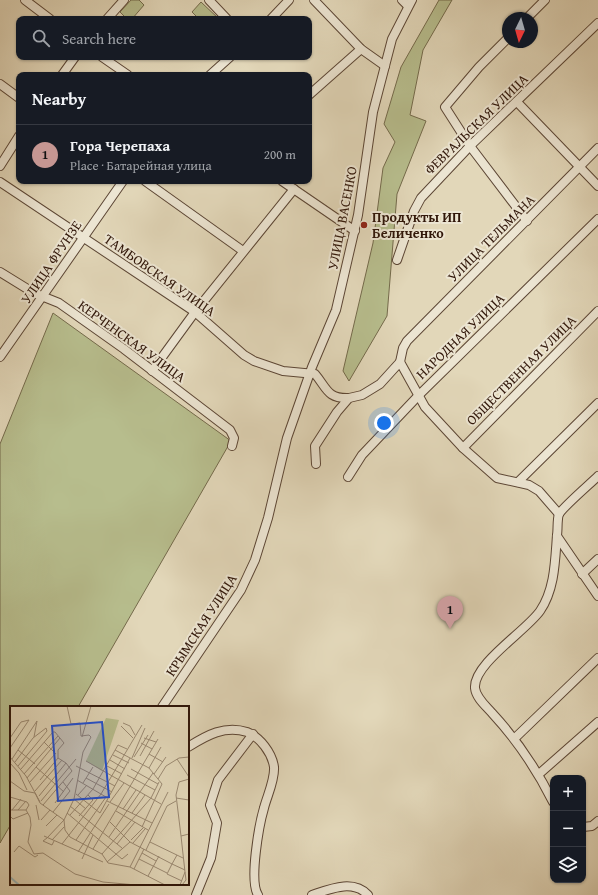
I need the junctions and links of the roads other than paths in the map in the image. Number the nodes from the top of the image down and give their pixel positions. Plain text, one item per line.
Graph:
1 (25, 0) edge
2 (124, 0) edge
3 (209, 0) edge
4 (289, 0) edge
5 (314, 0) edge
6 (546, 0) edge
7 (408, 2) edge
8 (35, 3) edge
9 (533, 12) edge
10 (47, 16) edge
11 (110, 16) edge
12 (224, 16) edge
13 (274, 16) edge
14 (598, 23) edge
15 (502, 44) edge
16 (361, 48) junction
17 (73, 60) edge
18 (106, 60) edge
19 (227, 60) edge
20 (385, 66) junction
21 (64, 72) edge
22 (124, 72) edge
23 (213, 72) edge
24 (0, 84) edge
25 (312, 92) edge
26 (16, 96) edge
27 (518, 102) junction
28 (16, 141) edge
29 (470, 146) junction
30 (598, 148) edge
31 (0, 166) edge
32 (579, 167) junction
33 (0, 182) edge
34 (121, 184) edge
35 (149, 184) edge
36 (286, 184) edge
37 (598, 186) edge
38 (294, 189) junction
39 (598, 219) edge
40 (527, 221) junction
41 (355, 231) junction
42 (83, 237) junction
43 (242, 251) junction
44 (397, 260) dead end
45 (0, 272) edge
46 (44, 296) junction
47 (598, 311) edge
48 (195, 312) junction
49 (0, 357) edge
50 (400, 362) junction
51 (152, 371) junction
52 (310, 373) junction
53 (419, 395) junction
54 (349, 398) junction
55 (598, 403) edge
56 (287, 438) joint
57 (232, 446) dead end
58 (463, 448) junction
59 (316, 464) dead end
60 (598, 476) edge
61 (348, 477) dead end
62 (518, 482) junction
63 (559, 514) junction
64 (557, 536) junction
65 (598, 559) edge
66 (582, 574) junction
67 (598, 596) edge
68 (598, 658) edge
69 (163, 706) edge
70 (598, 722) edge
71 (253, 734) junction
72 (515, 738) junction
73 (189, 746) edge
74 (539, 774) junction
75 (550, 796) edge
76 (598, 821) edge
77 (586, 827) edge
78 (196, 895) edge
79 (258, 895) edge
80 (312, 895) edge
81 (368, 895) edge

1 - 8 street
2 - 11 street
3 - 12 street
4 - 13 street
5 - 16 street
6 - 9 street
7 - 20 street, УЛИЦА ВАСЕНКО
8 - 10 street
14 - 27 street, ФЕВРАЛЬСКАЯ УЛИЦА
15 - 29 street
16 - 20 street
16 - 25 street
17 - 21 street
18 - 22 street
19 - 23 street
20 - 41 street, УЛИЦА ВАСЕНКО
24 - 26 street
27 - 29 street, ФЕВРАЛЬСКАЯ УЛИЦА
27 - 32 street
28 - 31 street
29 - 40 street
29 - 44 street, ФЕВРАЛЬСКАЯ УЛИЦА
30 - 32 street, УЛИЦА ТЕЛЬМАНА
32 - 37 street
32 - 40 street, УЛИЦА ТЕЛЬМАНА
33 - 42 street, ТАМБОВСКАЯ УЛИЦА
34 - 42 street, УЛИЦА ФРУНЗЕ
35 - 43 street
36 - 38 street
38 - 41 street
38 - 43 street
39 - 53 street, НАРОДНАЯ УЛИЦА
40 - 50 street, УЛИЦА ТЕЛЬМАНА
41 - 52 street, УЛИЦА ВАСЕНКО
42 - 46 street, УЛИЦА ФРУНЗЕ
42 - 48 street, ТАМБОВСКАЯ УЛИЦА
43 - 48 street
45 - 46 street, КЕРЧЕНСКАЯ УЛИЦА
46 - 49 street, УЛИЦА ФРУНЗЕ
46 - 51 street, КЕРЧЕНСКАЯ УЛИЦА
47 - 58 street, ОБЩЕСТВЕННАЯ УЛИЦА
48 - 51 street
48 - 52 street, ТАМБОВСКАЯ УЛИЦА
50 - 53 street
50 - 54 street
51 - 57 street, КЕРЧЕНСКАЯ УЛИЦА
52 - 54 street
52 - 56 street, УЛИЦА ВАСЕНКО
53 - 58 street
53 - 61 street, НАРОДНАЯ УЛИЦА
54 - 59 street
55 - 62 street
56 - 69 street, КРЫМСКАЯ УЛИЦА
58 - 62 street
60 - 63 street
62 - 63 street
63 - 64 street
64 - 66 street
64 - 72 street
65 - 66 street
66 - 67 street
68 - 72 street
70 - 74 street
71 - 73 street
71 - 78 street
71 - 79 street
72 - 74 street
74 - 75 street
76 - 77 street
80 - 81 street

